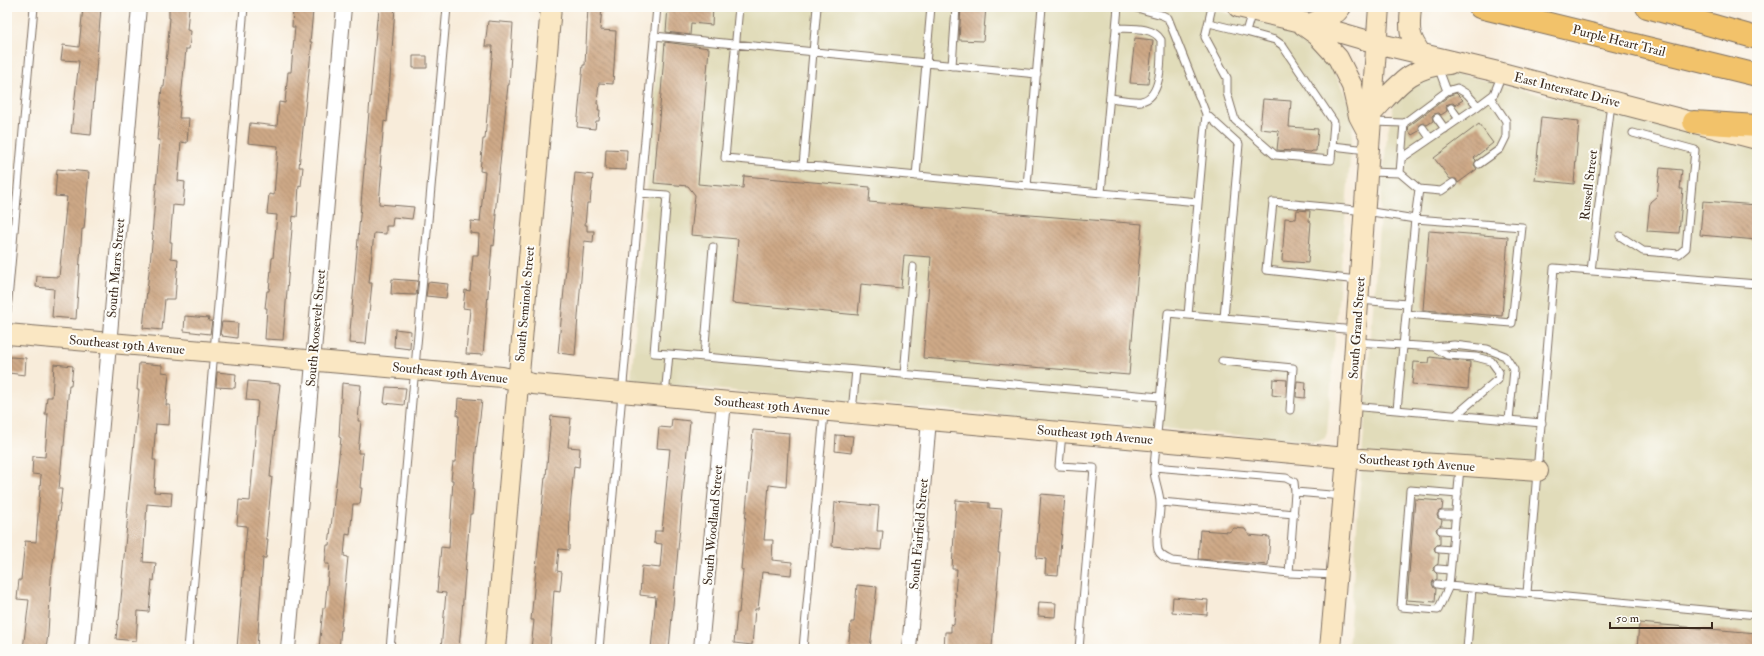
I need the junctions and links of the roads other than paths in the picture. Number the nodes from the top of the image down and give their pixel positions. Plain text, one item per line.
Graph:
1 (34, 7) edge
2 (139, 7) edge
3 (244, 7) edge
4 (344, 7) edge
5 (447, 7) edge
6 (551, 7) edge
7 (657, 7) edge
8 (739, 7) edge
9 (817, 7) edge
10 (931, 7) edge
11 (956, 7) edge
12 (1042, 7) edge
13 (1118, 7) edge
14 (1133, 7) edge
15 (1212, 7) edge
16 (1379, 7) edge
17 (1411, 7) edge
18 (1480, 7) edge
19 (1647, 7) edge
20 (1245, 9) edge
21 (1339, 9) edge
22 (1208, 23) junction
23 (1305, 23) junction
24 (1116, 28) junction
25 (1246, 32) junction
26 (654, 36) junction
27 (1377, 36) junction
28 (1757, 38) edge
29 (736, 44) junction
30 (813, 52) junction
31 (1429, 60) junction
32 (927, 63) junction
33 (952, 66) junction
34 (1502, 73) junction
35 (1037, 74) junction
36 (1757, 75) edge
37 (1445, 95) junction
38 (1490, 97) junction
39 (1110, 98) junction
40 (1611, 101) junction
41 (1478, 106) junction
42 (1451, 108) dead end
43 (1206, 114) junction
44 (1437, 118) dead end
45 (1459, 119) junction
46 (1694, 122) junction
47 (1404, 123) junction
48 (1757, 126) edge
49 (1423, 128) dead end
50 (1445, 129) junction
51 (1370, 130) junction
52 (1633, 133) dead end
53 (1430, 138) junction
54 (1757, 139) edge
55 (1333, 146) junction
56 (1402, 158) junction
57 (1479, 164) dead end
58 (803, 166) junction
59 (1368, 172) junction
60 (1400, 174) junction
61 (916, 176) junction
62 (1453, 183) dead end
63 (1027, 186) junction
64 (1418, 189) junction
65 (640, 193) junction
66 (1101, 193) junction
67 (1198, 202) junction
68 (1366, 212) junction
69 (1415, 219) junction
70 (1620, 236) dead end
71 (713, 247) dead end
72 (913, 267) dead end
73 (1591, 271) junction
74 (1360, 280) junction
75 (1757, 284) edge
76 (1359, 300) junction
77 (1407, 304) junction
78 (7, 311) edge
79 (1406, 314) junction
80 (1188, 315) junction
81 (1224, 318) junction
82 (7, 334) edge
83 (1356, 336) junction
84 (109, 343) junction
85 (1403, 345) junction
86 (1434, 347) junction
87 (214, 352) junction
88 (669, 354) junction
89 (704, 357) junction
90 (313, 361) junction
91 (1222, 362) dead end
92 (414, 370) junction
93 (856, 370) junction
94 (904, 375) junction
95 (518, 381) junction
96 (622, 392) junction
97 (665, 396) junction
98 (1160, 397) junction
99 (724, 401) junction
100 (1351, 406) junction
101 (824, 410) junction
102 (1290, 410) dead end
103 (1397, 410) junction
104 (852, 413) junction
105 (1456, 415) junction
106 (929, 420) junction
107 (1509, 420) junction
108 (1542, 423) junction
109 (1062, 432) junction
110 (1156, 441) junction
111 (1348, 458) junction
112 (1461, 466) junction
113 (1154, 467) junction
114 (1538, 471) junction
115 (1295, 492) junction
116 (1458, 494) junction
117 (1344, 496) junction
118 (1161, 502) junction
119 (1294, 514) junction
120 (1442, 514) dead end
121 (1456, 515) junction
122 (1441, 530) dead end
123 (1454, 531) junction
124 (1439, 549) dead end
125 (1452, 550) junction
126 (1438, 569) dead end
127 (1450, 570) junction
128 (1289, 572) junction
129 (1337, 576) junction
130 (1436, 584) dead end
131 (1449, 586) junction
132 (1472, 588) junction
133 (1527, 593) junction
134 (1757, 615) edge
135 (82, 649) edge
136 (188, 649) edge
137 (288, 649) edge
138 (390, 649) edge
139 (495, 649) edge
140 (599, 649) edge
141 (702, 649) edge
142 (803, 649) edge
143 (909, 649) edge
144 (1079, 649) edge
145 (1330, 649) edge
146 (1467, 649) edge

1 - 78 lane
2 - 84 street, South Marrs Street
3 - 87 lane
4 - 90 street, South Roosevelt Street
5 - 92 lane
6 - 95 street, South Seminole Street
7 - 26 lane
8 - 29 lane
9 - 30 lane
10 - 32 lane
11 - 33 lane
12 - 35 lane
13 - 24 lane
14 - 43 lane
15 - 22 lane
16 - 27 street, South Grand Street
17 - 31 street
18 - 36 highway, Purple Heart Trail
19 - 28 highway
20 - 23 street, East Interstate Drive
20 - 25 lane
21 - 23 street
22 - 25 lane
22 - 55 lane
23 - 27 street, East Interstate Drive
23 - 51 street
24 - 39 lane
24 - 39 lane
25 - 55 lane
26 - 29 lane
26 - 65 lane
27 - 31 street, East Interstate Drive
27 - 51 street, South Grand Street
29 - 30 lane
29 - 58 lane
30 - 32 lane
30 - 58 lane
31 - 34 street, East Interstate Drive
31 - 37 lane
31 - 51 street
32 - 33 lane
32 - 61 lane
33 - 35 lane
34 - 38 lane
34 - 40 street, East Interstate Drive
35 - 63 lane
37 - 41 lane
37 - 47 lane
38 - 41 lane
38 - 57 lane
39 - 66 lane
40 - 46 street, East Interstate Drive
40 - 73 lane, Russell Street
41 - 45 lane
42 - 45 lane
43 - 67 lane
43 - 81 lane
44 - 50 lane
45 - 50 lane
46 - 48 highway
46 - 54 street, East Interstate Drive
47 - 51 lane
47 - 56 lane
49 - 53 lane
50 - 53 lane
51 - 55 lane
51 - 59 street, South Grand Street
52 - 70 lane
53 - 56 lane
56 - 60 lane
58 - 61 lane
59 - 60 lane
59 - 68 street, South Grand Street
60 - 64 lane
61 - 63 lane
62 - 64 lane
63 - 66 lane
64 - 69 lane
65 - 88 lane
65 - 96 lane
66 - 67 lane
67 - 80 lane
68 - 69 lane
68 - 74 street, South Grand Street
68 - 74 lane
69 - 77 lane
69 - 79 lane
71 - 89 lane
72 - 94 lane
73 - 75 lane
73 - 108 lane
74 - 76 street, South Grand Street
76 - 77 lane
76 - 83 street, South Grand Street
77 - 79 lane
79 - 85 lane
80 - 81 lane
80 - 98 lane
81 - 83 lane
82 - 84 street, Southeast 19th Avenue
83 - 85 lane
83 - 100 street, South Grand Street
84 - 87 street, Southeast 19th Avenue
84 - 135 street, South Marrs Street
85 - 86 lane
85 - 103 lane
86 - 105 lane
86 - 107 lane
87 - 90 street, Southeast 19th Avenue
87 - 136 lane
88 - 89 lane
88 - 97 lane
89 - 93 lane
90 - 92 street, Southeast 19th Avenue
90 - 137 street, South Roosevelt Street
91 - 102 lane
92 - 95 street, Southeast 19th Avenue
92 - 138 lane
93 - 94 lane
93 - 104 lane
94 - 98 lane
95 - 96 street, Southeast 19th Avenue
95 - 139 street, South Seminole Street
96 - 97 street, Southeast 19th Avenue
96 - 140 lane
97 - 99 street, Southeast 19th Avenue
98 - 110 lane
99 - 101 street, Southeast 19th Avenue
99 - 141 street, South Woodland Street
100 - 103 lane
100 - 111 street, South Grand Street
101 - 104 street, Southeast 19th Avenue
101 - 142 lane
103 - 105 lane
104 - 106 street, Southeast 19th Avenue
105 - 107 lane
106 - 109 street, Southeast 19th Avenue
106 - 143 street, South Fairfield Street
107 - 108 lane
108 - 114 lane
109 - 110 street, Southeast 19th Avenue
109 - 144 lane
110 - 111 street, Southeast 19th Avenue
110 - 113 lane
111 - 112 street, Southeast 19th Avenue
111 - 117 street, South Grand Street
112 - 114 street, Southeast 19th Avenue
112 - 116 lane
113 - 115 lane
113 - 118 lane
114 - 133 lane
115 - 117 lane
115 - 119 lane
116 - 121 lane
116 - 131 lane
117 - 129 street, South Grand Street
118 - 119 lane
118 - 128 lane
119 - 128 lane
120 - 121 lane
121 - 123 lane
122 - 123 lane
123 - 125 lane
124 - 125 lane
125 - 127 lane
126 - 127 lane
127 - 131 lane
128 - 129 lane
129 - 145 street, South Grand Street
130 - 131 lane
131 - 132 lane
132 - 133 lane
132 - 146 lane
133 - 134 lane

